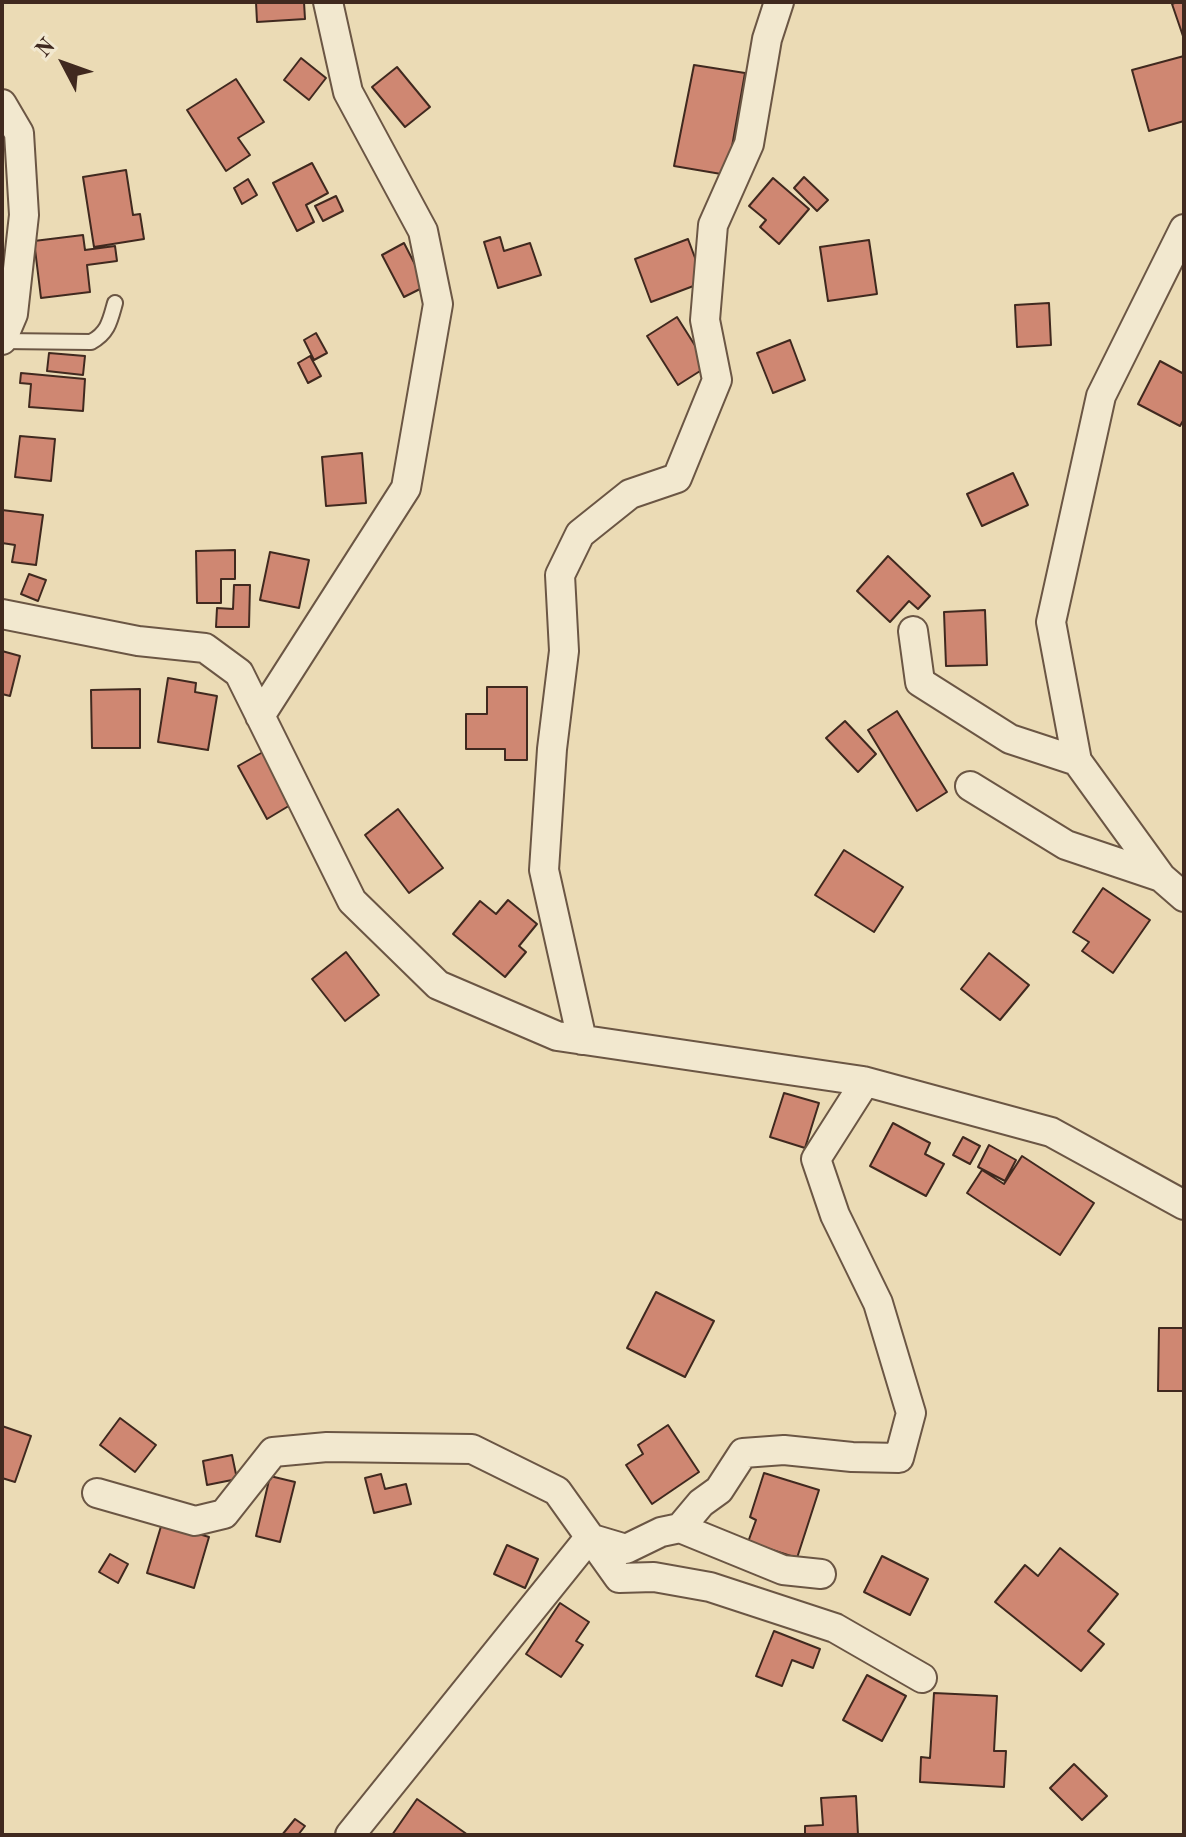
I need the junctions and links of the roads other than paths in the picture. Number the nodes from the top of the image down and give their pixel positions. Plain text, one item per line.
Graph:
1 (328, 2) edge
2 (779, 2) edge
3 (2, 104) edge
4 (1184, 229) edge
5 (115, 303) dead end
6 (2, 340) edge
7 (2, 614) edge
8 (913, 631) dead end
9 (260, 716) junction
10 (1077, 761) junction
11 (970, 786) dead end
12 (1161, 877) junction
13 (1184, 897) edge
14 (582, 1040) junction
15 (865, 1082) junction
16 (1184, 1205) edge
17 (97, 1493) dead end
18 (680, 1528) junction
19 (589, 1538) junction
20 (821, 1574) dead end
21 (922, 1678) dead end
22 (350, 1835) edge

1 - 9 street
2 - 14 street
3 - 6 street
4 - 10 street
5 - 6 lane
7 - 9 street
8 - 10 street
9 - 14 street
10 - 12 street
11 - 12 street
12 - 13 street
14 - 15 street
15 - 16 street
15 - 18 street
17 - 19 street
18 - 19 street
18 - 20 street
19 - 21 street
19 - 22 street

